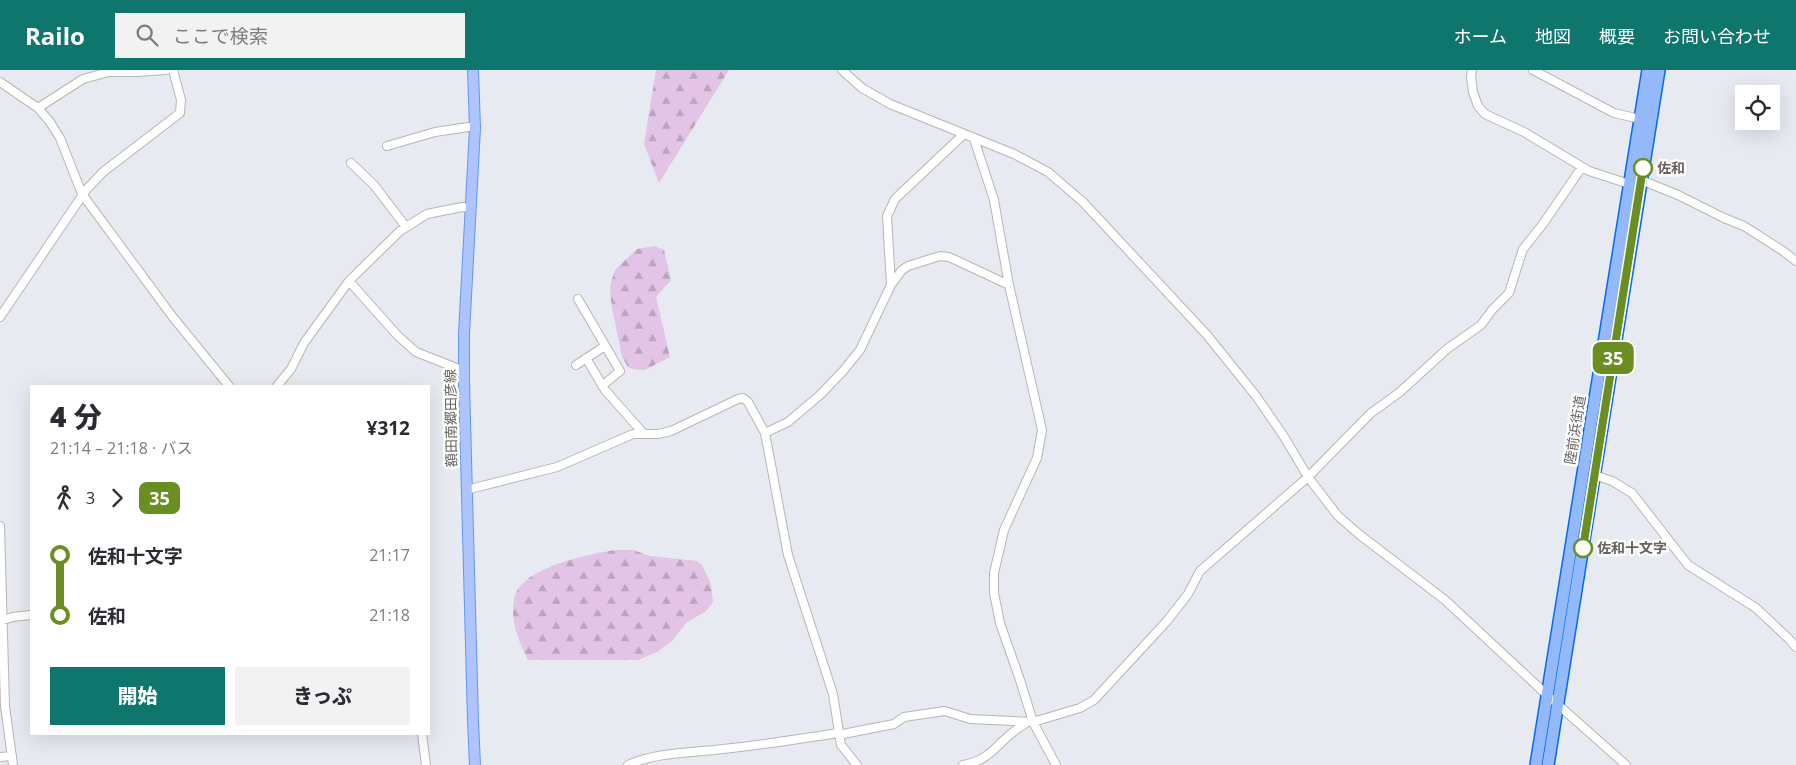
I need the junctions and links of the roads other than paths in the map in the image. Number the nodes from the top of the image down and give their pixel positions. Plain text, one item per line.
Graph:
1 (166, 70) edge
2 (173, 70) edge
3 (473, 70) edge
4 (1472, 70) edge
5 (1533, 70) edge
6 (1648, 70) edge
7 (1659, 70) edge
8 (844, 71) edge
9 (0, 82) edge
10 (38, 108) junction
11 (1640, 119) junction
12 (475, 126) junction
13 (964, 134) junction
14 (974, 139) junction
15 (387, 146) dead end
16 (351, 163) dead end
17 (1582, 167) junction
18 (1641, 180) junction
19 (1629, 184) junction
20 (82, 194) junction
21 (470, 208) junction
22 (406, 227) junction
23 (1796, 261) edge
24 (349, 281) junction
25 (891, 285) junction
26 (1009, 285) junction
27 (578, 299) dead end
28 (0, 317) edge
29 (605, 346) junction
30 (586, 358) junction
31 (576, 365) dead end
32 (464, 371) junction
33 (228, 385) edge
34 (278, 385) edge
35 (602, 386) junction
36 (643, 433) junction
37 (764, 433) junction
38 (1594, 475) junction
39 (1308, 477) junction
40 (466, 490) junction
41 (0, 526) edge
42 (0, 531) edge
43 (0, 577) edge
44 (30, 615) edge
45 (1, 621) edge
46 (1796, 648) edge
47 (1548, 695) junction
48 (1558, 703) junction
49 (1029, 722) junction
50 (838, 734) junction
51 (422, 735) edge
52 (12, 756) junction
53 (0, 757) edge
54 (13, 765) edge
55 (426, 765) edge
56 (476, 765) edge
57 (628, 765) edge
58 (857, 765) edge
59 (963, 765) edge
60 (1056, 765) edge
61 (1536, 765) edge
62 (1548, 765) edge
63 (1626, 765) edge

1 - 10 street
2 - 20 street
3 - 12 main road, 額田南郷田彦線
4 - 17 street
5 - 11 street
6 - 11 highway, 陸前浜街道
7 - 18 highway, 陸前浜街道
8 - 13 street
9 - 10 street
10 - 20 street
11 - 19 highway, 陸前浜街道
12 - 15 street
12 - 21 main road, 額田南郷田彦線
13 - 14 street
13 - 25 street
14 - 26 street
14 - 39 street
16 - 22 street
17 - 19 street
17 - 39 street
18 - 19 street
18 - 23 street
18 - 38 highway, 陸前浜街道
19 - 47 highway, 陸前浜街道
20 - 28 street
20 - 33 street
21 - 22 street
21 - 32 main road, 額田南郷田彦線
22 - 24 street
24 - 32 street
24 - 34 street
25 - 26 street
25 - 37 street
26 - 49 street
27 - 29 street
29 - 30 street
29 - 35 street
30 - 31 street
30 - 35 street
32 - 40 main road, 額田南郷田彦線
35 - 36 street
36 - 37 street
36 - 40 street
37 - 50 street
38 - 46 street
38 - 48 highway, 陸前浜街道
39 - 47 street
39 - 49 street
40 - 56 main road, 額田南郷田彦線
41 - 42 street
42 - 43 street
43 - 45 street
44 - 45 street
45 - 52 street
47 - 48 street
47 - 61 highway, 陸前浜街道
48 - 62 highway, 陸前浜街道
48 - 63 street
49 - 50 street
49 - 59 street
49 - 60 street
50 - 57 street
50 - 58 street
51 - 55 street
52 - 53 street
52 - 54 street

